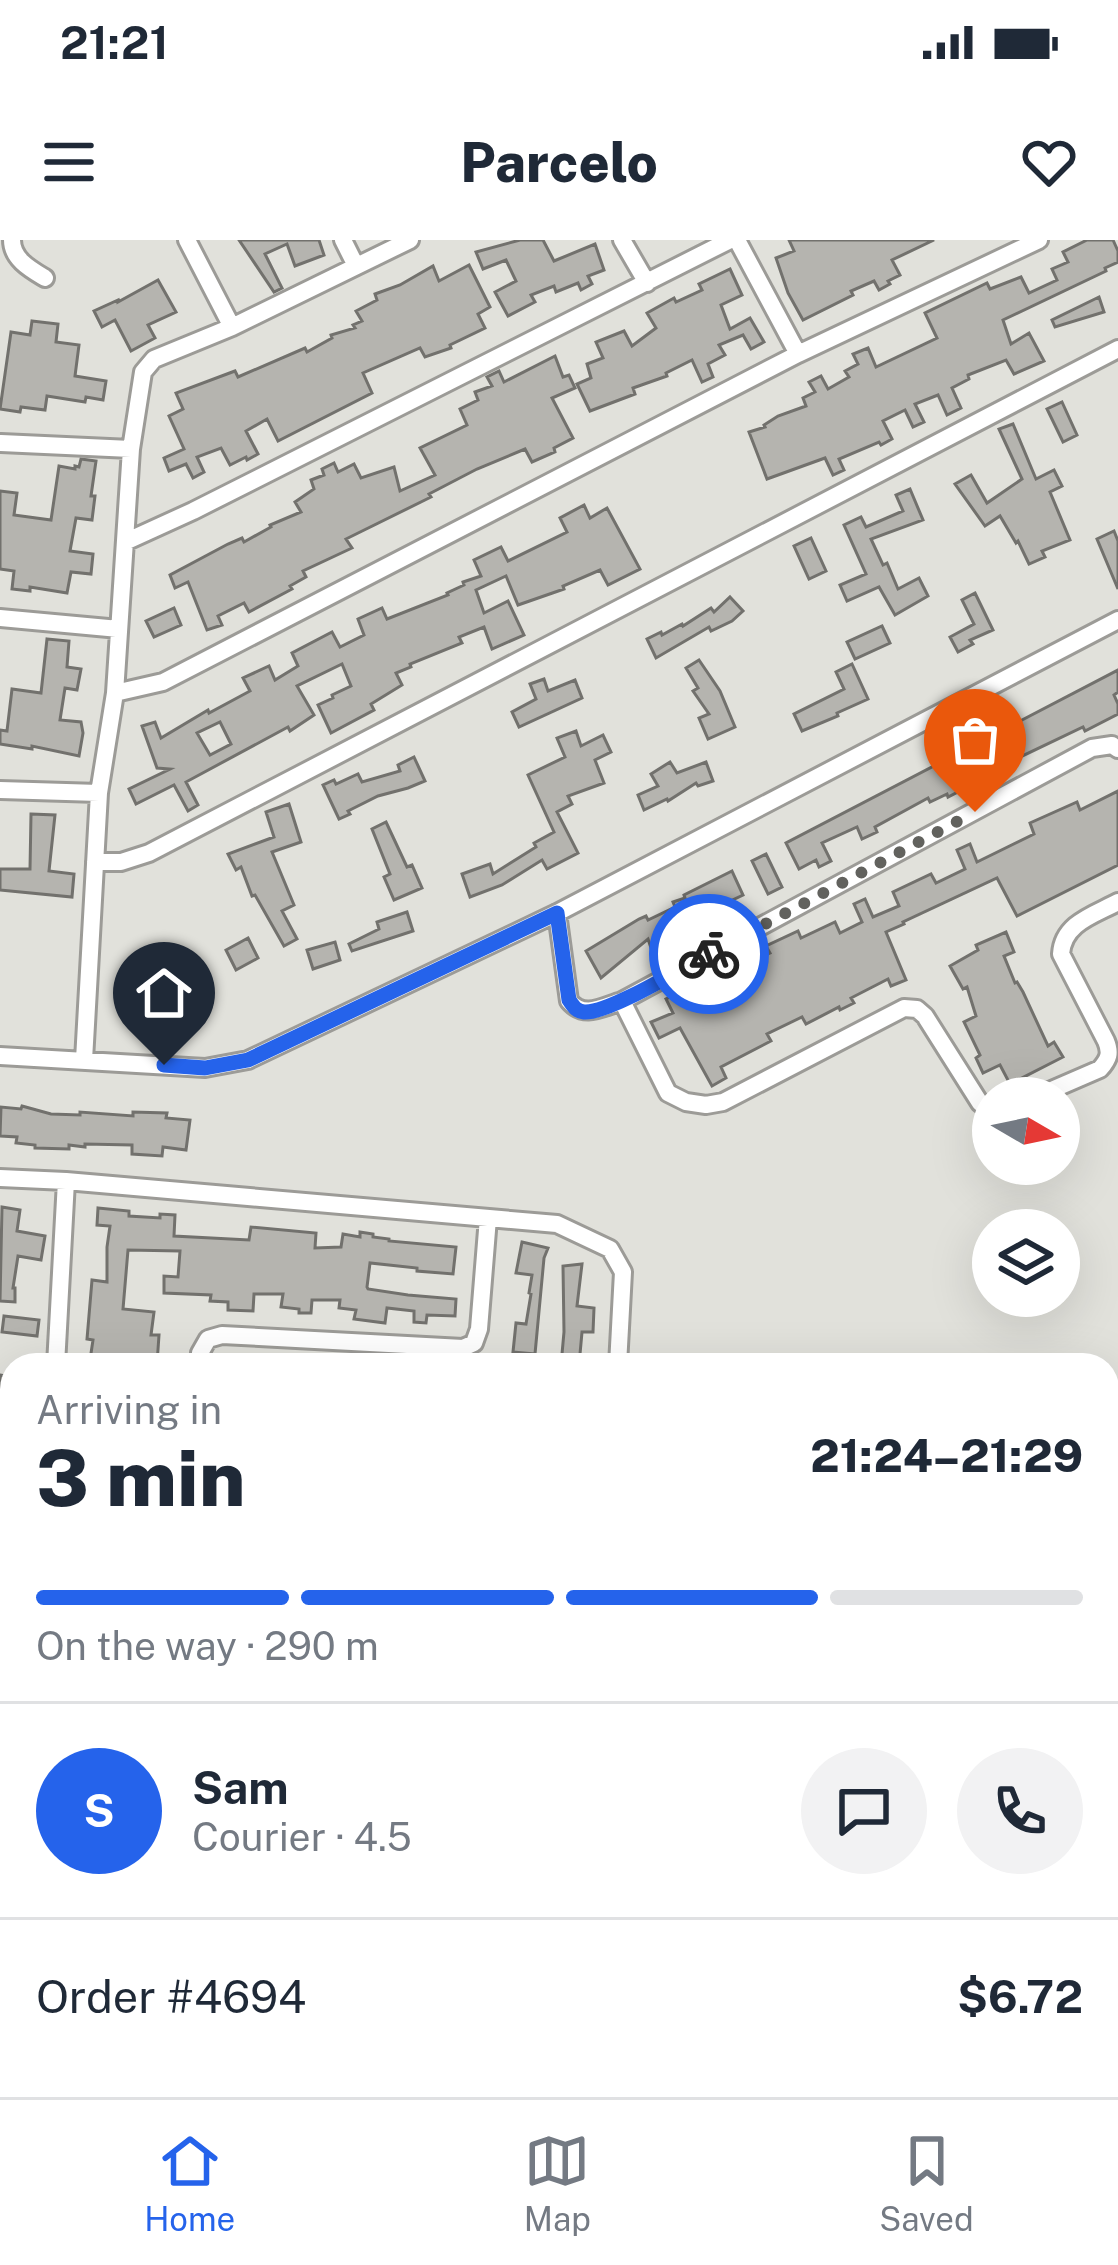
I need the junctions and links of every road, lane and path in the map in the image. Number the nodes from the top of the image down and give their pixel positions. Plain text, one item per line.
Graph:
1 (12, 240) edge
2 (187, 240) edge
3 (343, 240) edge
4 (410, 240) edge
5 (622, 240) edge
6 (733, 240) edge
7 (1040, 240) edge
8 (356, 266) junction
9 (45, 278) dead end
10 (646, 283) junction
11 (232, 327) junction
12 (1118, 349) edge
13 (798, 354) junction
14 (1, 443) edge
15 (131, 449) junction
16 (125, 542) junction
17 (0, 618) edge
18 (1118, 620) edge
19 (119, 628) junction
20 (115, 693) junction
21 (1118, 748) edge
22 (0, 790) edge
23 (99, 794) junction
24 (95, 862) junction
25 (1118, 902) edge
26 (557, 913) junction
27 (622, 1001) junction
28 (0, 1056) edge
29 (84, 1060) junction
30 (1080, 1078) edge
31 (972, 1090) edge
32 (0, 1178) edge
33 (66, 1180) junction
34 (488, 1218) junction
35 (57, 1353) edge
36 (200, 1353) edge
37 (619, 1353) edge

1 - 9 street
2 - 11 street
3 - 8 street
4 - 8 street
5 - 10 street
6 - 10 street
6 - 13 street
7 - 13 street
8 - 11 street
10 - 16 street
11 - 15 street
12 - 24 street
13 - 20 street
14 - 15 street
15 - 16 street
16 - 19 street
17 - 19 street
18 - 26 street
19 - 20 street
20 - 23 street
21 - 27 street
22 - 23 street
23 - 24 street
24 - 29 street
25 - 30 street
26 - 27 street
26 - 29 street
27 - 31 street
28 - 29 street
32 - 33 street
33 - 34 street
33 - 35 street
34 - 36 street
34 - 37 street

